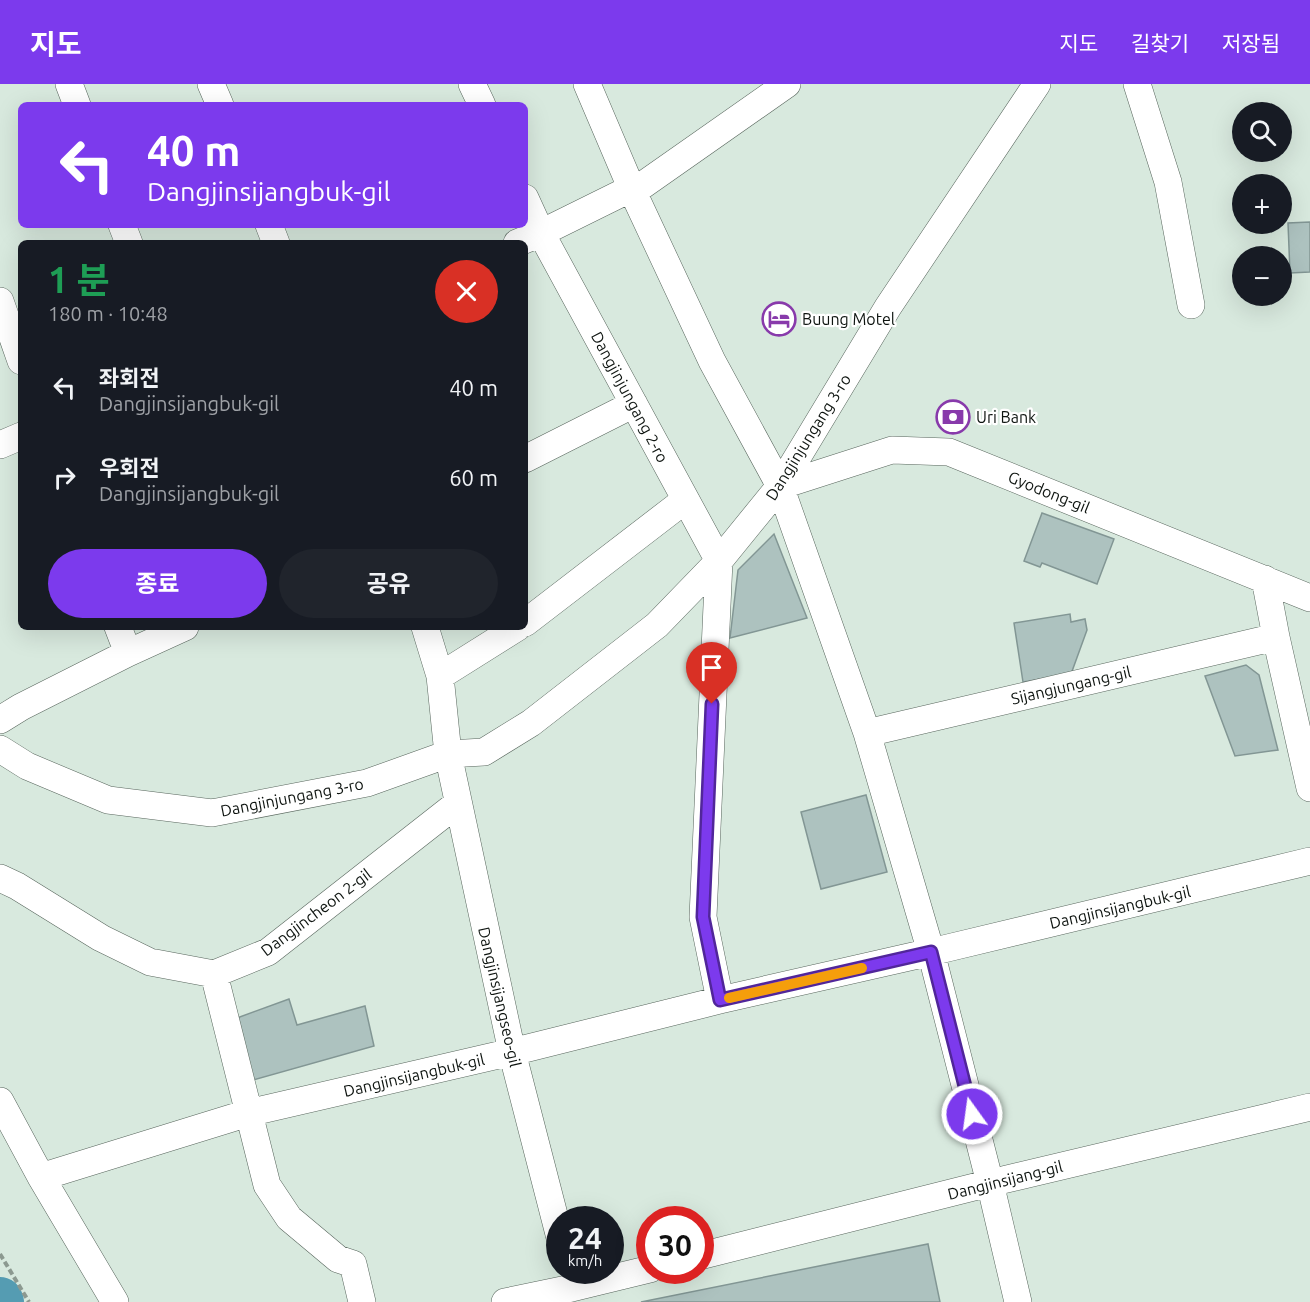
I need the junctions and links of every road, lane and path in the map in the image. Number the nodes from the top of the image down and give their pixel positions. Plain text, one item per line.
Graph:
1 (69, 84) edge
2 (211, 84) edge
3 (472, 84) edge
4 (587, 84) edge
5 (787, 84) edge
6 (1037, 84) edge
7 (1137, 84) edge
8 (76, 102) edge
9 (219, 102) edge
10 (481, 102) edge
11 (633, 192) junction
12 (529, 238) edge
13 (0, 301) edge
14 (1191, 305) dead end
15 (18, 352) edge
16 (634, 404) junction
17 (18, 437) edge
18 (0, 445) edge
19 (528, 457) edge
20 (780, 486) junction
21 (685, 500) junction
22 (719, 561) junction
23 (1265, 579) junction
24 (1310, 598) edge
25 (528, 621) edge
26 (119, 630) edge
27 (178, 630) edge
28 (426, 630) edge
29 (513, 630) edge
30 (1276, 637) junction
31 (128, 653) junction
32 (440, 676) junction
33 (0, 720) edge
34 (867, 733) junction
35 (0, 749) edge
36 (448, 754) junction
37 (1310, 788) edge
38 (458, 804) junction
39 (1310, 861) edge
40 (0, 878) edge
41 (931, 952) junction
42 (214, 974) junction
43 (720, 1000) junction
44 (512, 1052) junction
45 (0, 1101) edge
46 (1310, 1107) edge
47 (248, 1113) junction
48 (42, 1178) junction
49 (990, 1184) junction
50 (552, 1206) edge
51 (714, 1253) edge
52 (0, 1254) edge
53 (636, 1272) edge
54 (572, 1287) edge
55 (29, 1302) edge
56 (115, 1302) edge
57 (362, 1302) edge
58 (506, 1302) edge
59 (1018, 1302) edge

1 - 8 street
2 - 9 street
3 - 10 street
4 - 11 street
5 - 11 street
6 - 20 street, Dangjinjungang 3-ro
7 - 14 street
11 - 12 street
11 - 20 street
12 - 16 street, Dangjinjungang 2-ro
13 - 15 street
16 - 19 street
16 - 21 street, Dangjinjungang 2-ro
17 - 18 street
20 - 22 street, Dangjinjungang 3-ro
20 - 23 street, Gyodong-gil
20 - 34 street
21 - 22 street, Dangjinjungang 2-ro
21 - 25 street
22 - 36 street, Dangjinjungang 3-ro
22 - 43 street
23 - 24 street, Gyodong-gil
23 - 30 street
26 - 31 street
27 - 31 street
28 - 32 street
29 - 32 street
30 - 34 street, Sijangjungang-gil
30 - 37 street
31 - 33 street
32 - 36 street
34 - 41 street
35 - 36 street, Dangjinjungang 3-ro
36 - 38 street, Dangjinsijangseo-gil
38 - 42 street, Dangjincheon 2-gil
38 - 44 street, Dangjinsijangseo-gil
39 - 41 street, Dangjinsijangbuk-gil
40 - 42 street
41 - 43 street, Dangjinsijangbuk-gil
41 - 49 street
42 - 47 street
43 - 44 street, Dangjinsijangbuk-gil
44 - 47 street, Dangjinsijangbuk-gil
44 - 50 street, Dangjinsijangseo-gil
45 - 48 street
46 - 49 street, Dangjinsijang-gil
47 - 48 street, Dangjinsijangbuk-gil
47 - 57 street
48 - 56 street
49 - 51 street, Dangjinsijang-gil
49 - 59 street
52 - 55 path
53 - 54 street
54 - 58 street

